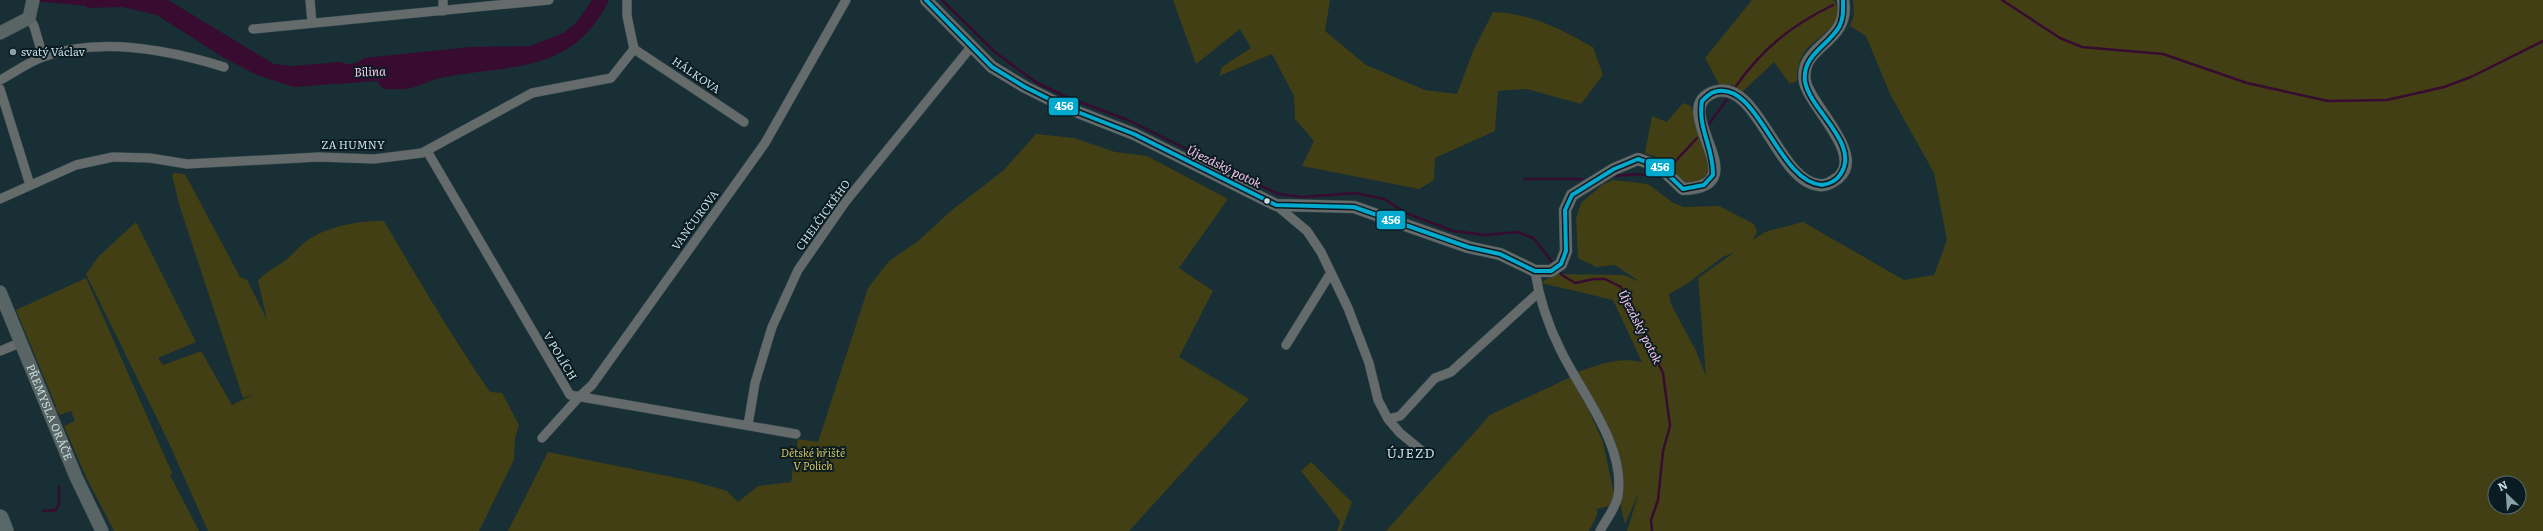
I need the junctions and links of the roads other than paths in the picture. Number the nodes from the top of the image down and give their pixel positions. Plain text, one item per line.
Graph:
1 (310, 0) edge
2 (443, 0) edge
3 (549, 0) edge
4 (626, 0) edge
5 (846, 0) edge
6 (926, 0) edge
7 (1843, 0) edge
8 (34, 2) edge
9 (443, 11) junction
10 (29, 18) junction
11 (312, 23) junction
12 (253, 29) dead end
13 (0, 33) edge
14 (971, 48) junction
15 (634, 49) junction
16 (43, 57) junction
17 (224, 67) dead end
18 (0, 80) edge
19 (0, 89) edge
20 (744, 122) dead end
21 (427, 150) junction
22 (30, 185) junction
23 (0, 199) edge
24 (1276, 205) junction
25 (1535, 271) junction
26 (1330, 274) junction
27 (0, 292) edge
28 (1538, 293) junction
29 (22, 342) junction
30 (1286, 345) dead end
31 (0, 351) edge
32 (579, 397) junction
33 (1388, 419) junction
34 (748, 425) junction
35 (796, 434) dead end
36 (542, 438) dead end
37 (1422, 451) dead end
38 (0, 518) edge
39 (5, 531) edge
40 (102, 531) edge
41 (1600, 531) edge

1 - 11 street
2 - 9 street
3 - 9 street
4 - 15 street
5 - 32 street, VANČUROVA
6 - 14 street
7 - 25 street
8 - 10 main road
9 - 11 street
10 - 13 main road
10 - 16 street
11 - 12 street
14 - 24 street
14 - 34 street, CHELČICKÉHO
15 - 20 street, HÁLKOVA
15 - 21 street, ZA HUMNY
16 - 17 street
16 - 18 street
19 - 22 street
21 - 22 street, ZA HUMNY
21 - 32 street, V POLÍCH
22 - 23 street, ZA HUMNY
24 - 25 street
24 - 26 street
25 - 28 street
26 - 30 street
26 - 33 street
27 - 29 main road, PŘEMYSLA ORÁČE
28 - 33 street
28 - 41 street
29 - 31 street
29 - 40 main road, PŘEMYSLA ORÁČE
32 - 34 street, V POLÍCH
32 - 36 street, VANČUROVA
33 - 37 street
34 - 35 street, V POLÍCH
38 - 39 highway

